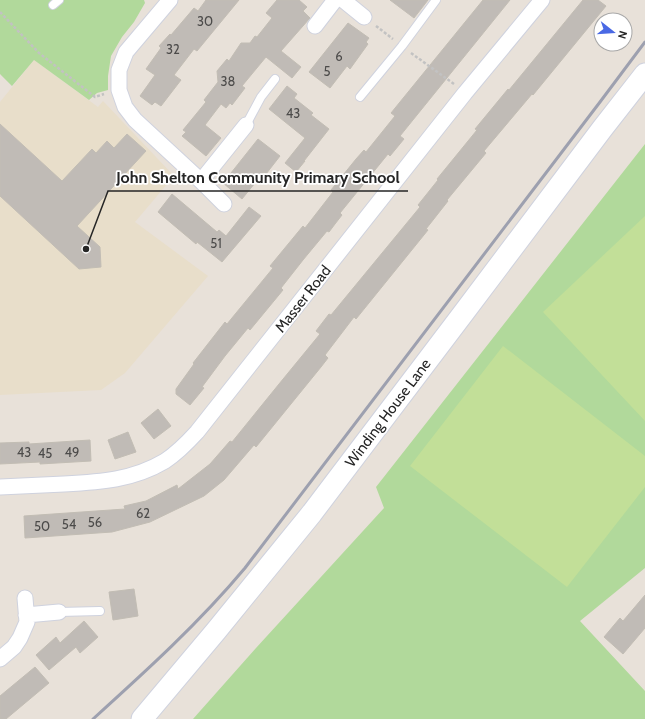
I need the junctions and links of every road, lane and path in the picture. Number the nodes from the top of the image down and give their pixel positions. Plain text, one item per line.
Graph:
1 (335, 0) edge
2 (343, 0) edge
3 (436, 0) edge
4 (542, 0) edge
5 (166, 1) edge
6 (0, 12) edge
7 (364, 17) joint
8 (315, 26) dead end
9 (402, 46) junction
10 (645, 74) edge
11 (645, 77) edge
12 (275, 79) dead end
13 (119, 90) junction
14 (465, 93) junction
15 (360, 97) dead end
16 (624, 100) junction
17 (246, 125) joint
18 (201, 181) junction
19 (224, 204) dead end
20 (0, 487) edge
21 (25, 598) dead end
22 (100, 611) dead end
23 (59, 612) joint
24 (26, 615) junction
25 (0, 659) edge
26 (142, 719) edge

1 - 8 street
2 - 7 street
3 - 9 lane
4 - 14 street, Masser Road
5 - 13 street
6 - 13 path
7 - 9 path
9 - 14 path
9 - 15 lane
10 - 16 street, Winding House Lane
11 - 16 street, Winding House Lane
12 - 17 lane
13 - 18 street
14 - 20 street, Masser Road
16 - 26 street, Winding House Lane
17 - 18 street
18 - 19 street
21 - 24 street
22 - 23 lane
23 - 24 street
24 - 25 street

